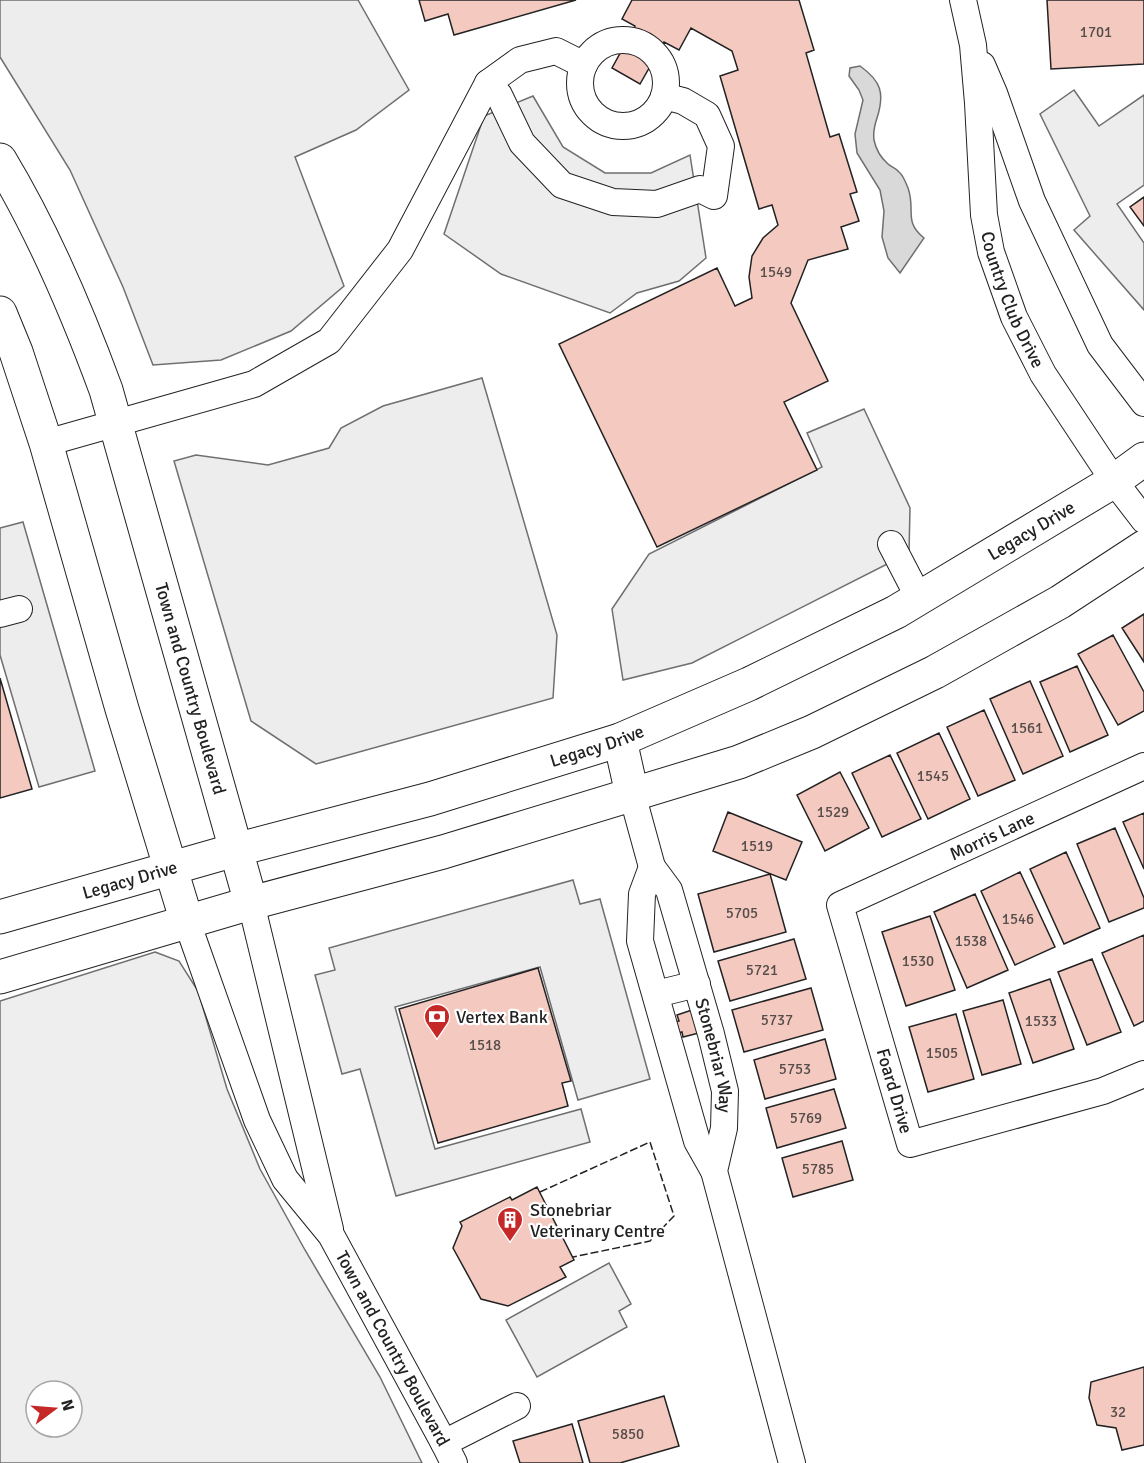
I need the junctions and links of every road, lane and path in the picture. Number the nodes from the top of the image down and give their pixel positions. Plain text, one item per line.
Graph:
1 (963, 0) edge
2 (973, 45) junction
3 (584, 65) junction
4 (488, 83) junction
5 (664, 96) junction
6 (0, 160) edge
7 (0, 313) edge
8 (1144, 403) edge
9 (116, 424) junction
10 (46, 443) junction
11 (1144, 459) edge
12 (1114, 481) junction
13 (1144, 520) edge
14 (891, 544) dead end
15 (1144, 546) edge
16 (919, 598) junction
17 (621, 740) junction
18 (1144, 766) edge
19 (632, 794) junction
20 (236, 850) junction
21 (652, 867) junction
22 (171, 868) junction
23 (251, 903) junction
24 (840, 905) joint
25 (0, 916) edge
26 (187, 922) junction
27 (0, 977) edge
28 (697, 984) junction
29 (656, 994) junction
30 (1144, 1074) edge
31 (714, 1171) junction
32 (331, 1235) junction
33 (517, 1406) dead end
34 (449, 1453) edge
35 (792, 1463) edge

1 - 2 street, Country Club Drive
2 - 8 street, Country Club Drive
2 - 12 street, Country Club Drive
3 - 4 street
3 - 5 street
3 - 5 street
4 - 5 street
4 - 9 street
6 - 9 main road, Town and Country Boulevard
7 - 10 main road, Town and Country Boulevard
9 - 10 street
9 - 20 main road, Town and Country Boulevard
10 - 22 main road, Town and Country Boulevard
11 - 12 main road, Legacy Drive
12 - 13 street, Country Club Drive
12 - 16 main road, Legacy Drive
14 - 16 street
15 - 19 main road
16 - 17 main road, Legacy Drive
17 - 19 main road
17 - 20 main road, Legacy Drive
18 - 24 street, Morris Lane
19 - 21 street, Stonebriar Way
19 - 23 main road
20 - 22 main road, Legacy Drive
20 - 23 main road, Town and Country Boulevard
21 - 28 street, Stonebriar Way
21 - 29 street
22 - 25 main road, Legacy Drive
22 - 26 main road, Town and Country Boulevard
23 - 26 main road
23 - 32 street, Town and Country Boulevard
24 - 30 street, Foard Drive
26 - 27 main road
26 - 32 street, Town and Country Boulevard
28 - 29 street
28 - 31 street, Stonebriar Way
29 - 31 street
31 - 35 street, Stonebriar Way
32 - 34 street, Town and Country Boulevard
33 - 34 street

